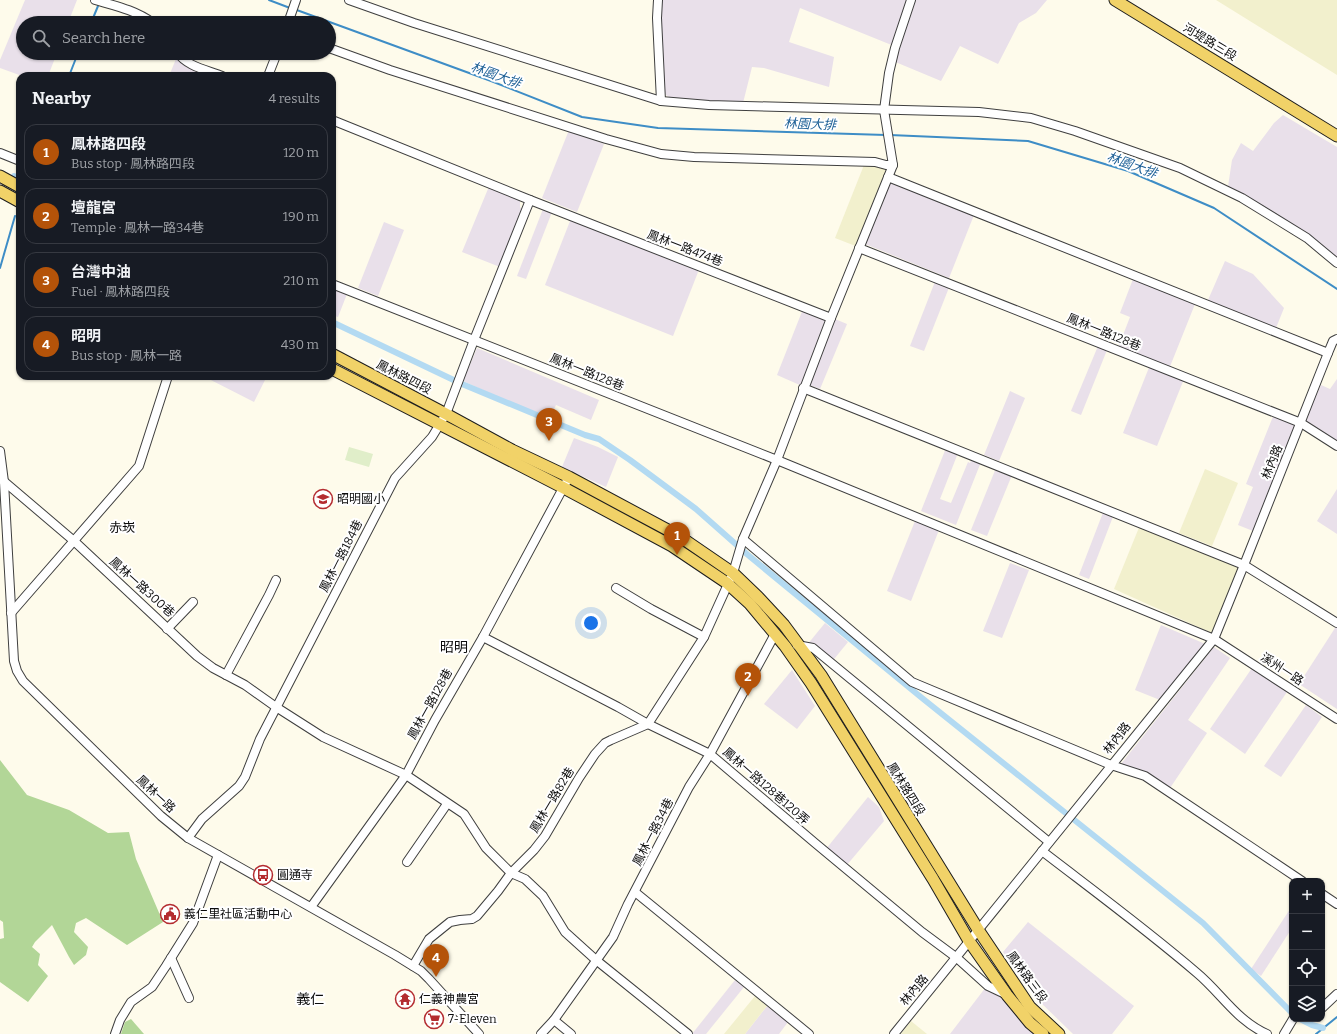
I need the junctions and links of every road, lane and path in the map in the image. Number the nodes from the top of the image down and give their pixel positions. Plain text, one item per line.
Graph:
1 (95, 0) edge
2 (296, 0) edge
3 (349, 0) edge
4 (658, 0) edge
5 (912, 0) edge
6 (1115, 0) edge
7 (143, 16) edge
8 (290, 16) edge
9 (336, 51) edge
10 (184, 60) edge
11 (274, 60) edge
12 (211, 72) edge
13 (270, 72) edge
14 (661, 101) junction
15 (885, 113) junction
16 (336, 122) edge
17 (1337, 136) edge
18 (0, 153) edge
19 (16, 159) edge
20 (893, 162) junction
21 (0, 176) edge
22 (888, 177) junction
23 (16, 185) edge
24 (0, 191) edge
25 (16, 200) edge
26 (530, 200) junction
27 (859, 248) junction
28 (1337, 263) edge
29 (336, 286) edge
30 (831, 318) junction
31 (1337, 339) edge
32 (474, 340) junction
33 (1328, 353) junction
34 (336, 356) edge
35 (336, 371) edge
36 (167, 380) edge
37 (803, 388) junction
38 (446, 414) junction
39 (1301, 423) junction
40 (440, 425) junction
41 (1337, 446) edge
42 (0, 451) edge
43 (776, 460) junction
44 (569, 477) junction
45 (2, 480) edge
46 (562, 487) junction
47 (74, 541) junction
48 (742, 542) junction
49 (1244, 565) junction
50 (733, 573) junction
51 (276, 580) dead end
52 (727, 583) junction
53 (616, 588) dead end
54 (193, 602) dead end
55 (11, 613) junction
56 (1337, 623) edge
57 (167, 628) junction
58 (775, 634) junction
59 (704, 636) junction
60 (483, 637) junction
61 (1214, 638) junction
62 (799, 645) junction
63 (784, 646) junction
64 (226, 676) junction
65 (276, 707) junction
66 (1337, 719) edge
67 (648, 724) junction
68 (710, 754) junction
69 (1111, 765) junction
70 (406, 775) junction
71 (447, 804) junction
72 (188, 838) junction
73 (1049, 842) junction
74 (1042, 851) junction
75 (218, 855) junction
76 (407, 862) dead end
77 (511, 873) junction
78 (1298, 878) edge
79 (635, 892) junction
80 (1325, 896) edge
81 (1337, 904) edge
82 (311, 907) junction
83 (979, 931) junction
84 (970, 941) junction
85 (171, 958) junction
86 (957, 958) junction
87 (596, 960) junction
88 (413, 966) junction
89 (1337, 994) edge
90 (1007, 995) junction
91 (189, 998) dead end
92 (1325, 1005) edge
93 (554, 1020) junction
94 (1292, 1022) edge
95 (115, 1034) edge
96 (479, 1034) edge
97 (541, 1034) edge
98 (571, 1034) edge
99 (688, 1034) edge
100 (809, 1034) edge
101 (894, 1034) edge
102 (1043, 1034) edge
103 (1060, 1034) edge
104 (1267, 1034) edge
105 (1284, 1034) edge

1 - 7 street
2 - 8 street
3 - 14 street
4 - 14 street
5 - 15 street
6 - 17 main road, 河堤路三段
9 - 20 street
10 - 12 street
11 - 13 street
14 - 15 street
15 - 20 street
15 - 28 street
16 - 26 street, 鳳林一路474巷
18 - 19 street
20 - 22 street
21 - 23 main road
22 - 27 street
22 - 33 street
24 - 25 main road
26 - 30 street, 鳳林一路474巷
26 - 32 street
27 - 30 street
27 - 39 street, 鳳林一路128巷
29 - 32 street
30 - 37 street
31 - 33 street, 林內路
32 - 38 street
32 - 43 street, 鳳林一路128巷
33 - 39 street, 林內路
34 - 38 main road, 鳳林路四段
35 - 40 main road, 鳳林路四段
36 - 47 street
37 - 43 street
37 - 49 street
38 - 40 street
38 - 44 main road, 鳳林路四段
39 - 41 street, 鳳林一路128巷
39 - 49 street, 林內路
40 - 46 main road, 鳳林路四段
40 - 65 street, 鳳林一路184巷
42 - 45 street, 鳳林一路
43 - 48 street
43 - 61 street, 鳳林一路128巷
44 - 46 street, 鳳林一路128巷
44 - 50 main road, 鳳林路四段
45 - 47 street, 鳳林一路300巷
45 - 55 street, 鳳林一路
46 - 52 main road, 鳳林路四段
46 - 60 street, 鳳林一路128巷
47 - 55 street
47 - 57 street, 鳳林一路300巷
48 - 50 street
48 - 69 street
49 - 56 street
49 - 61 street, 林內路
50 - 52 street
50 - 62 main road, 鳳林路四段
51 - 64 street
52 - 58 main road, 鳳林路四段
52 - 59 street
53 - 59 street
54 - 57 street, 鳳林一路300巷
55 - 72 street, 鳳林一路
57 - 64 street
58 - 63 main road, 鳳林路四段
58 - 68 street, 鳳林一路34巷
59 - 67 street
60 - 67 street, 鳳林一路128巷120弄
60 - 70 street, 鳳林一路128巷
61 - 66 street, 溪州一路
61 - 69 street, 林內路
62 - 63 street
62 - 73 street
62 - 83 main road, 鳳林路四段
63 - 84 main road, 鳳林路四段
64 - 65 street
65 - 70 street
65 - 72 street, 鳳林一路184巷
67 - 68 street, 鳳林一路128巷120弄
67 - 77 street, 鳳林一路82巷
68 - 79 street, 鳳林一路34巷
68 - 86 street, 鳳林一路128巷120弄
69 - 73 street, 林內路
69 - 78 street
70 - 71 street
70 - 82 street, 鳳林一路128巷
71 - 76 street
71 - 77 street
72 - 75 street, 鳳林一路
73 - 74 street, 林內路
74 - 83 street, 林內路
74 - 104 street
75 - 82 street, 鳳林一路
75 - 85 street
77 - 87 street
77 - 88 street, 鳳林一路82巷
79 - 87 street, 鳳林一路34巷
79 - 100 street
80 - 81 street
82 - 88 street, 鳳林一路
83 - 84 street, 林內路
83 - 103 main road, 鳳林路三段
84 - 86 street, 林內路
84 - 90 main road, 鳳林路三段
85 - 91 street
85 - 95 street
86 - 90 street, 鳳林一路128巷120弄
86 - 101 street, 林內路
87 - 93 street, 鳳林一路34巷
87 - 99 street
88 - 96 street, 鳳林一路
89 - 92 street
90 - 102 main road, 鳳林路三段
93 - 97 street, 鳳林一路34巷
93 - 98 street
94 - 105 street

